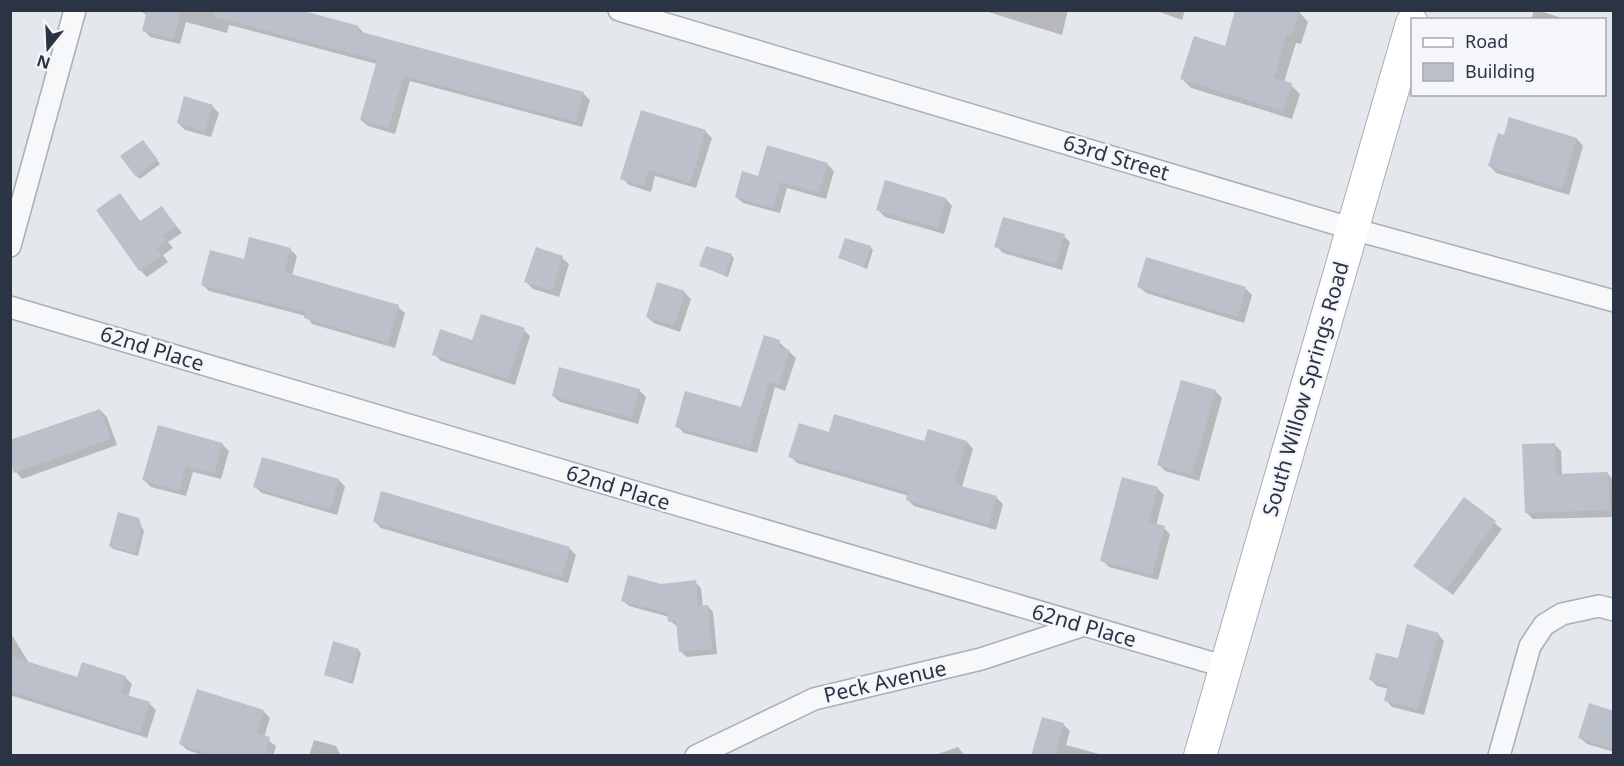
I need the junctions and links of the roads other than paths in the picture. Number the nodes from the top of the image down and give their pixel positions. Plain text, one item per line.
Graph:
1 (75, 10) edge
2 (619, 10) edge
3 (1411, 28) edge
4 (1353, 229) junction
5 (10, 246) edge
6 (1614, 301) edge
7 (10, 307) edge
8 (1606, 608) edge
9 (1081, 626) junction
10 (1226, 667) junction
11 (696, 756) edge
12 (1200, 756) edge
13 (1499, 756) edge

1 - 5 street
2 - 4 street, 63rd Street
3 - 4 street, South Willow Springs Road
4 - 6 street, 63rd Street
4 - 10 street, South Willow Springs Road
7 - 9 street, 62nd Place
8 - 13 street
9 - 10 street, 62nd Place
9 - 11 street, Peck Avenue
10 - 12 street, South Willow Springs Road

